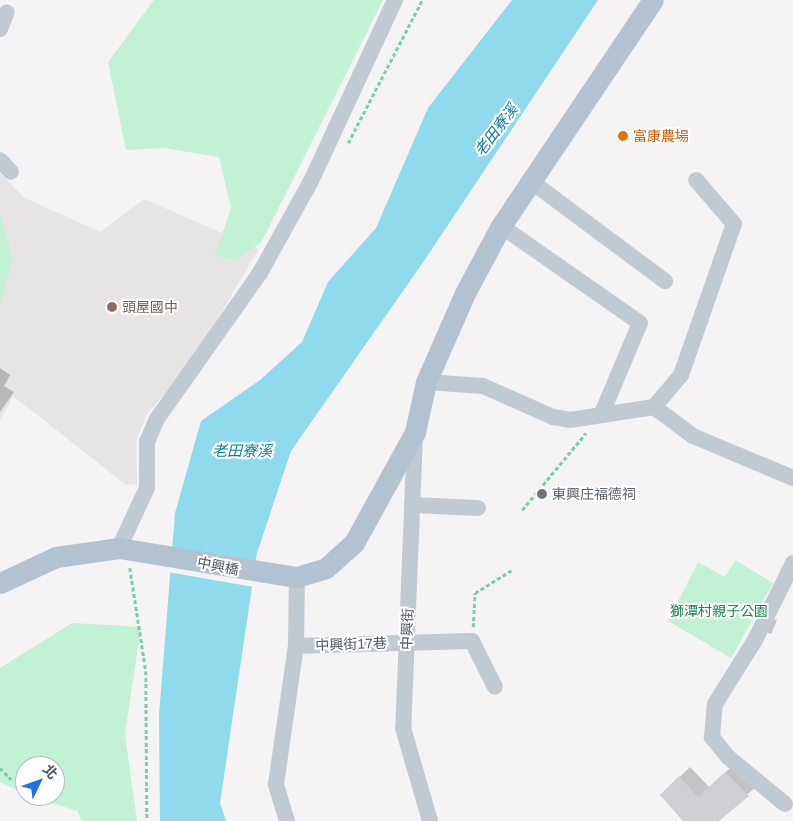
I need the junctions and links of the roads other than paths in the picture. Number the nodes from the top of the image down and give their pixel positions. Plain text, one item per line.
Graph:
1 (395, 0) edge
2 (653, 0) edge
3 (7, 12) dead end
4 (0, 29) edge
5 (696, 180) dead end
6 (532, 182) junction
7 (502, 226) junction
8 (666, 281) dead end
9 (426, 382) junction
10 (654, 407) junction
11 (602, 412) junction
12 (415, 432) junction
13 (793, 478) edge
14 (412, 505) junction
15 (478, 508) dead end
16 (128, 549) junction
17 (793, 563) edge
18 (298, 577) junction
19 (0, 583) edge
20 (406, 642) junction
21 (296, 646) junction
22 (495, 687) dead end
23 (785, 804) dead end
24 (287, 821) edge
25 (430, 821) edge

1 - 16 street
2 - 6 main road
3 - 4 street
5 - 10 street
6 - 7 main road
6 - 8 street
7 - 9 main road
7 - 11 street
9 - 11 street
9 - 12 main road
10 - 11 street
10 - 13 street
12 - 14 street, 中興街
12 - 18 main road
14 - 15 street
14 - 20 street, 中興街
16 - 18 main road, 中興橋
16 - 19 main road, 中興橋
17 - 23 street
18 - 21 street
20 - 21 street, 中興街17巷
20 - 22 street, 中興街17巷
20 - 25 street, 中興街
21 - 24 street

